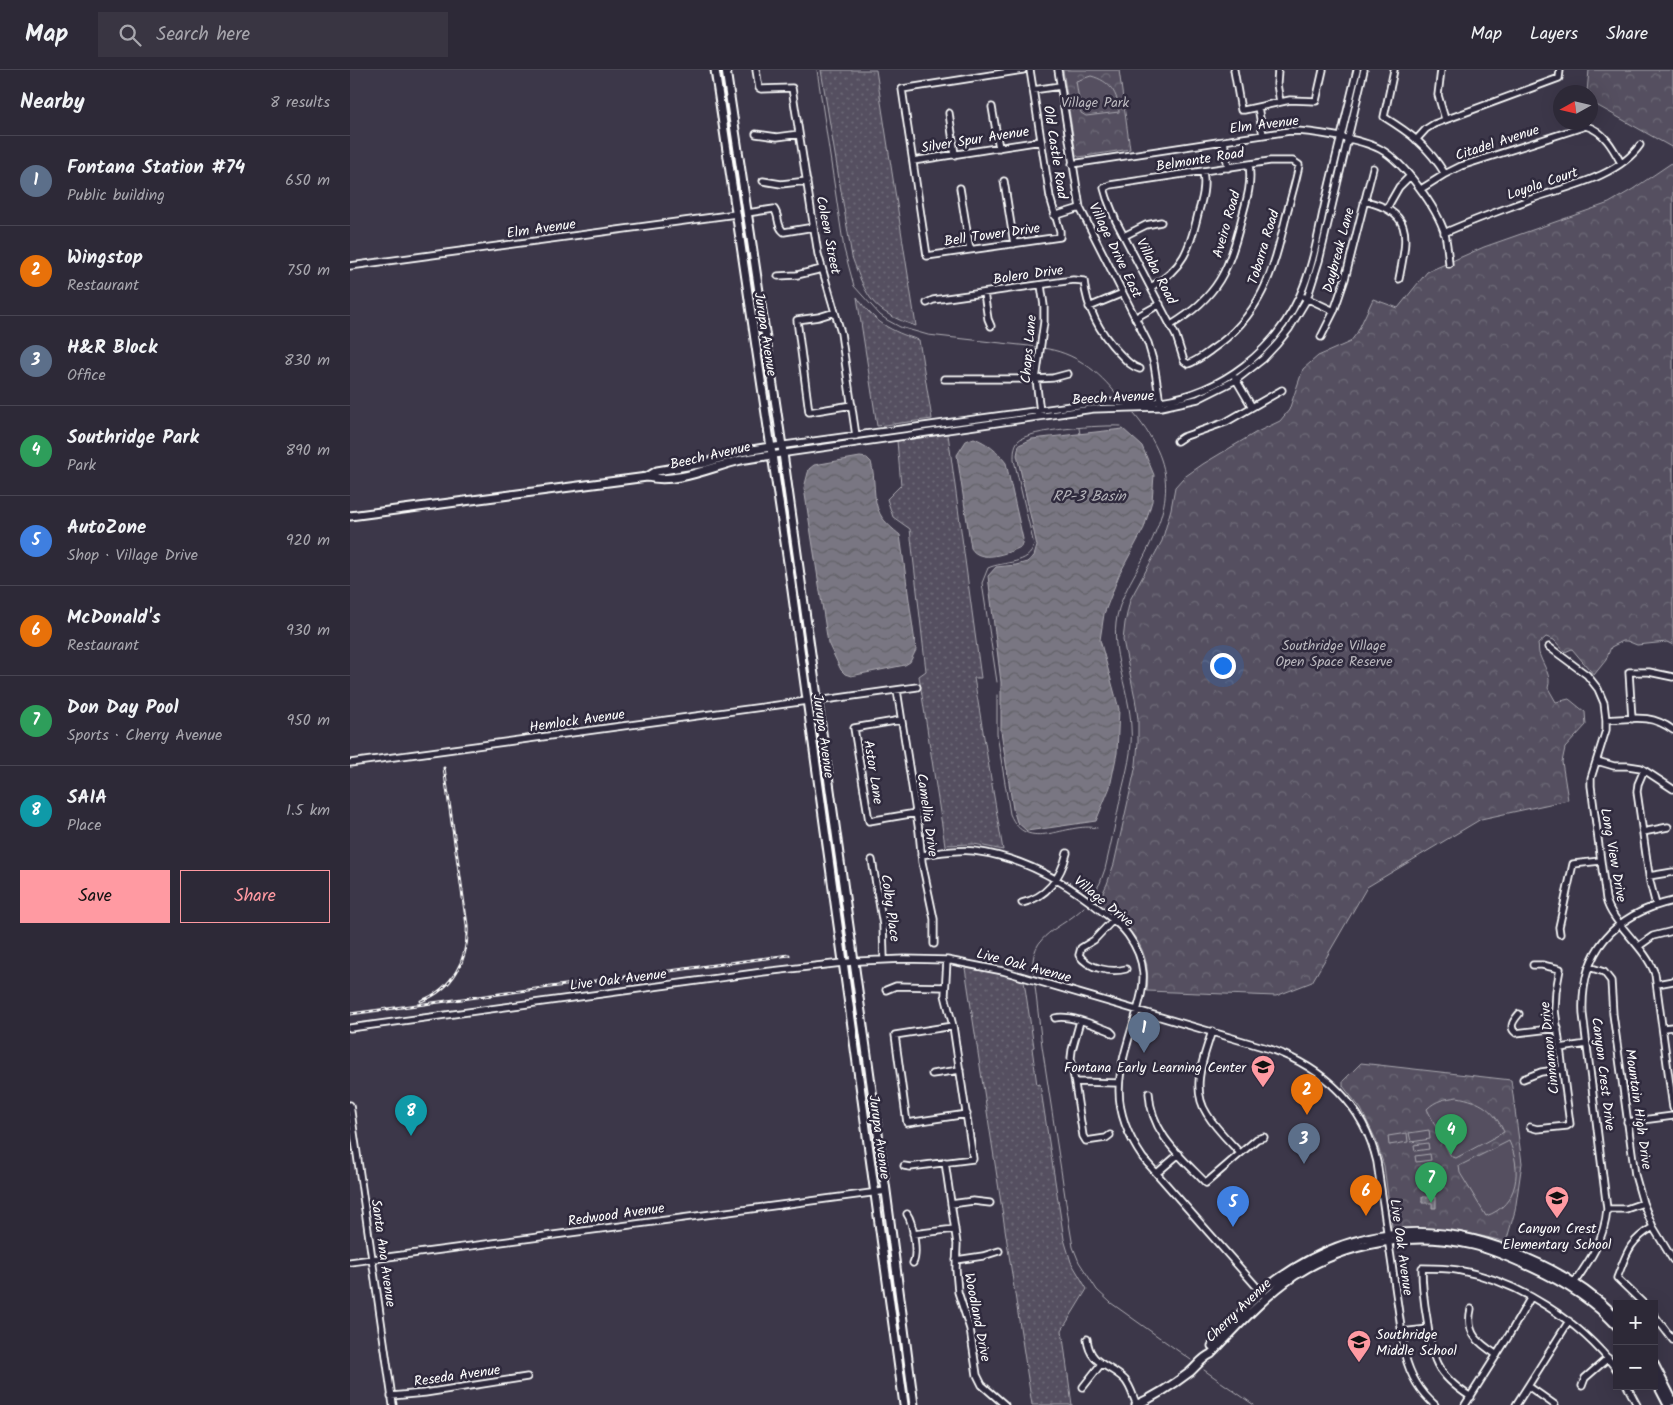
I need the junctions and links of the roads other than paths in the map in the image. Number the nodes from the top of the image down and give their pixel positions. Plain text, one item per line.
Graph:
1 (715, 70) edge
2 (726, 70) edge
3 (756, 70) edge
4 (1023, 70) edge
5 (1030, 70) edge
6 (1058, 70) edge
7 (1234, 70) edge
8 (1278, 70) edge
9 (1323, 70) edge
10 (1357, 70) edge
11 (1364, 70) edge
12 (1394, 70) edge
13 (1442, 70) edge
14 (1560, 70) edge
15 (1060, 86) junction
16 (1033, 90) junction
17 (1280, 102) junction
18 (992, 107) dead end
19 (1258, 107) junction
20 (949, 114) dead end
21 (1445, 119) junction
22 (756, 134) dead end
23 (799, 134) junction
24 (1263, 135) junction
25 (1344, 139) junction
26 (1416, 140) junction
27 (1224, 141) junction
28 (1041, 142) junction
29 (1640, 145) dead end
30 (998, 148) junction
31 (955, 155) junction
32 (913, 161) junction
33 (1622, 163) junction
34 (1072, 164) junction
35 (1249, 165) junction
36 (1299, 165) joint
37 (1228, 168) junction
38 (1373, 168) dead end
39 (1204, 172) junction
40 (1445, 174) junction
41 (1410, 176) junction
42 (763, 181) dead end
43 (807, 181) junction
44 (1004, 181) dead end
45 (960, 188) dead end
46 (1104, 188) joint
47 (1420, 190) junction
48 (1364, 201) junction
49 (1080, 208) junction
50 (1387, 208) junction
51 (736, 214) junction
52 (747, 214) junction
53 (1054, 216) junction
54 (1161, 222) dead end
55 (814, 228) junction
56 (1444, 233) junction
57 (1124, 236) junction
58 (1060, 237) joint
59 (1014, 244) junction
60 (970, 250) junction
61 (1449, 264) dead end
62 (350, 266) edge
63 (822, 269) junction
64 (778, 276) dead end
65 (1399, 279) dead end
66 (1041, 285) junction
67 (1151, 287) junction
68 (984, 293) junction
69 (1123, 293) junction
70 (1300, 295) junction
71 (1307, 299) junction
72 (927, 303) dead end
73 (1160, 304) junction
74 (1089, 307) junction
75 (1334, 311) junction
76 (835, 312) junction
77 (1136, 318) junction
78 (1170, 325) junction
79 (991, 326) dead end
80 (1322, 336) dead end
81 (1188, 364) joint
82 (1140, 369) dead end
83 (1068, 374) dead end
84 (1234, 377) junction
85 (944, 379) dead end
86 (1036, 379) junction
87 (1282, 390) dead end
88 (1160, 404) junction
89 (852, 406) junction
90 (1252, 407) junction
91 (1040, 413) junction
92 (856, 436) junction
93 (1177, 441) dead end
94 (770, 447) junction
95 (782, 450) junction
96 (772, 455) junction
97 (647, 477) junction
98 (350, 516) edge
99 (1549, 647) dead end
100 (1673, 677) edge
101 (917, 687) dead end
102 (897, 690) junction
103 (807, 701) junction
104 (817, 701) junction
105 (1632, 719) junction
106 (901, 720) junction
107 (1606, 720) junction
108 (1673, 730) edge
109 (1597, 761) junction
110 (350, 763) edge
111 (1644, 770) junction
112 (1673, 789) edge
113 (916, 813) junction
114 (1668, 827) dead end
115 (1643, 832) junction
116 (1067, 853) dead end
117 (921, 855) junction
118 (872, 860) dead end
119 (1600, 861) junction
120 (1673, 872) edge
121 (1649, 876) junction
122 (1056, 879) junction
123 (1673, 901) edge
124 (1022, 903) dead end
125 (1656, 905) junction
126 (1112, 920) junction
127 (1620, 923) junction
128 (1673, 931) edge
129 (1560, 934) dead end
130 (934, 944) dead end
131 (1639, 946) junction
132 (884, 959) junction
133 (947, 960) junction
134 (854, 962) junction
135 (843, 964) junction
136 (1533, 965) dead end
137 (1589, 966) junction
138 (1126, 969) dead end
139 (1673, 981) edge
140 (1657, 984) junction
141 (945, 987) junction
142 (886, 990) dead end
143 (1138, 1010) junction
144 (1519, 1014) dead end
145 (1055, 1018) dead end
146 (1080, 1021) junction
147 (953, 1026) junction
148 (1673, 1027) edge
149 (350, 1028) edge
150 (1558, 1028) junction
151 (1663, 1028) junction
152 (1212, 1031) junction
153 (1113, 1034) dead end
154 (1587, 1044) junction
155 (1560, 1048) junction
156 (1563, 1069) junction
157 (960, 1070) junction
158 (932, 1074) dead end
159 (1671, 1075) edge
160 (1523, 1079) dead end
161 (1075, 1082) junction
162 (1119, 1083) junction
163 (1149, 1093) dead end
164 (350, 1105) edge
165 (1673, 1108) edge
166 (967, 1114) junction
167 (1673, 1116) edge
168 (1627, 1122) junction
169 (1530, 1127) dead end
170 (1110, 1135) dead end
171 (1264, 1137) dead end
172 (1240, 1153) junction
173 (1179, 1154) junction
174 (945, 1162) junction
175 (904, 1166) dead end
176 (1157, 1173) junction
177 (886, 1191) junction
178 (875, 1192) junction
179 (990, 1203) dead end
180 (1643, 1203) junction
181 (951, 1204) junction
182 (1608, 1209) junction
183 (907, 1214) dead end
184 (1653, 1227) junction
185 (955, 1229) junction
186 (913, 1234) junction
187 (1387, 1238) junction
188 (999, 1251) dead end
189 (372, 1259) junction
190 (956, 1260) junction
191 (1673, 1260) edge
192 (350, 1262) edge
193 (913, 1263) dead end
194 (1572, 1285) junction
195 (1264, 1295) junction
196 (1531, 1297) junction
197 (1640, 1300) edge
198 (1472, 1309) dead end
199 (1613, 1313) edge
200 (1658, 1320) edge
201 (1569, 1321) junction
202 (1613, 1322) edge
203 (1428, 1329) junction
204 (1401, 1332) junction
205 (1087, 1339) dead end
206 (1673, 1340) edge
207 (1497, 1355) junction
208 (1608, 1358) junction
209 (1101, 1364) junction
210 (1613, 1365) edge
211 (1658, 1372) edge
212 (527, 1377) dead end
213 (1528, 1386) junction
214 (1582, 1386) dead end
215 (1658, 1386) edge
216 (1083, 1387) dead end
217 (1630, 1390) edge
218 (391, 1396) junction
219 (1471, 1397) junction
220 (1673, 1401) edge
221 (393, 1405) edge
222 (904, 1405) edge
223 (914, 1405) edge
224 (1005, 1405) edge
225 (1137, 1405) edge
226 (1435, 1405) edge
227 (1465, 1405) edge
228 (1516, 1405) edge
229 (1555, 1405) edge
230 (1637, 1405) edge
231 (1668, 1405) edge

1 - 51 main road, Jurupa Avenue
2 - 52 main road, Jurupa Avenue
3 - 23 street, Coleen Street
4 - 32 street
5 - 16 street, Old Castle Road
6 - 15 street, Village Drive East
7 - 19 street
8 - 17 street
9 - 17 street
10 - 25 street, Beech Avenue
11 - 25 street, Beech Avenue
12 - 26 street
13 - 21 street
14 - 21 street
15 - 16 street
15 - 34 street, Village Drive East
16 - 28 street, Old Castle Road
17 - 19 street
18 - 30 street
19 - 24 street
20 - 31 street
21 - 26 street
22 - 23 street
23 - 43 street, Coleen Street
24 - 25 street, Elm Avenue
24 - 27 street, Elm Avenue
25 - 41 street, Elm Avenue
25 - 70 street, Beech Avenue
25 - 71 street, Beech Avenue
26 - 40 street
27 - 34 street, Elm Avenue
27 - 37 street
28 - 30 street, Silver Spur Avenue
28 - 53 street, Old Castle Road
29 - 33 street, Loyola Court
30 - 31 street, Silver Spur Avenue
31 - 32 street, Silver Spur Avenue
32 - 60 street, Bell Tower Drive
33 - 40 street, Citadel Avenue
33 - 56 street, Loyola Court
34 - 49 street, Village Drive East
35 - 36 street, Belmonte Road
35 - 37 street, Belmonte Road
35 - 78 street, Aveiro Road
36 - 81 street, Tobarra Road
37 - 39 street, Belmonte Road
38 - 48 street, Daybreak Lane
39 - 46 street, Belmonte Road
39 - 67 street
40 - 47 street, Citadel Avenue
41 - 47 street, Elm Avenue
41 - 50 street
42 - 43 street
43 - 55 street, Coleen Street
44 - 59 street
45 - 60 street
46 - 57 street, Villaba Road
47 - 56 street, Elm Avenue
48 - 50 street
48 - 75 street, Daybreak Lane
49 - 53 street, Bell Tower Drive
49 - 69 street, Village Drive East
50 - 65 street
51 - 62 street, Elm Avenue
51 - 94 main road, Jurupa Avenue
52 - 55 street
52 - 95 main road, Jurupa Avenue
53 - 58 street, Old Castle Road
54 - 57 street
55 - 63 street, Coleen Street
56 - 61 street, Elm Avenue
57 - 67 street, Villaba Road
58 - 59 street, Bell Tower Drive
59 - 60 street, Bell Tower Drive
63 - 64 street
63 - 76 street, Coleen Street
66 - 68 street, Bolero Drive
66 - 74 street, Bolero Drive
66 - 86 street, Chaps Lane
67 - 73 street, Villaba Road
68 - 72 street, Bolero Drive
68 - 79 street
69 - 74 street
69 - 77 street, Village Drive East
70 - 71 street
70 - 84 street, Beech Avenue
71 - 75 street
71 - 84 street, Beech Avenue
73 - 77 street
73 - 78 street, Villaba Road
74 - 82 street, Bolero Drive
75 - 80 street, Daybreak Lane
76 - 89 street, Coleen Street
76 - 89 street
77 - 88 street, Village Drive East
78 - 81 street, Villaba Road
83 - 86 street
84 - 88 street, Beech Avenue
84 - 90 street
85 - 86 street
86 - 91 street, Chaps Lane
87 - 90 street
88 - 91 street, Beech Avenue
89 - 92 street, Coleen Street
90 - 93 street
91 - 92 street, Beech Avenue
91 - 95 street, Beech Avenue
92 - 95 street, Beech Avenue
94 - 95 street, Beech Avenue
94 - 96 main road, Jurupa Avenue
94 - 97 main road, Beech Avenue
95 - 96 street, Beech Avenue
95 - 104 main road, Jurupa Avenue
96 - 97 main road, Beech Avenue
96 - 103 main road, Jurupa Avenue
97 - 98 main road, Beech Avenue
99 - 107 street, Long View Drive
100 - 105 street
101 - 102 street
102 - 104 street
102 - 106 street, Camellia Drive
103 - 110 street, Hemlock Avenue
103 - 135 main road, Jurupa Avenue
104 - 134 main road, Jurupa Avenue
105 - 107 street
105 - 108 street
106 - 113 street, Camellia Drive
106 - 113 street, Astor Lane
107 - 109 street, Long View Drive
109 - 111 street
109 - 119 street, Long View Drive
111 - 112 street
111 - 115 street
113 - 117 street, Camellia Drive
114 - 115 street
115 - 121 street
116 - 122 street
117 - 122 street, Village Drive
117 - 130 street, Camellia Drive
118 - 132 street, Colby Place
119 - 127 street, Long View Drive
119 - 129 street
120 - 121 street
121 - 125 street
122 - 124 street
122 - 126 street, Village Drive
123 - 125 street, Canyon Crest Drive
125 - 127 street, Canyon Crest Drive
126 - 138 street
126 - 143 street, Village Drive
127 - 131 street, Long View Drive
127 - 137 street, Canyon Crest Drive
128 - 131 street
131 - 140 street, Long View Drive
132 - 133 street, Live Oak Avenue
132 - 134 street, Live Oak Avenue
133 - 141 street
133 - 143 street, Live Oak Avenue
134 - 135 street, Live Oak Avenue
134 - 177 main road, Jurupa Avenue
135 - 149 street, Live Oak Avenue
135 - 178 main road, Jurupa Avenue
136 - 150 street, Cinnamon Drive
137 - 154 street, Canyon Crest Drive
137 - 168 street, Mountain High Drive
139 - 140 street
140 - 151 street, Long View Drive
141 - 142 street
141 - 147 street
143 - 152 street, Live Oak Avenue
143 - 162 street, Village Drive
144 - 150 street
145 - 146 street
146 - 153 street
146 - 161 street
147 - 157 street
147 - 166 street
148 - 151 street
150 - 155 street, Cinnamon Drive
151 - 159 street, Long View Drive
152 - 172 street
152 - 187 street, Live Oak Avenue
154 - 155 street
154 - 182 street, Canyon Crest Drive
155 - 156 street, Cinnamon Drive
156 - 160 street
156 - 169 street, Cinnamon Drive
157 - 158 street
157 - 166 street
159 - 165 street, Long View Drive
161 - 162 street
161 - 170 street
162 - 176 street, Village Drive
163 - 173 street
164 - 189 street, Santa Ana Avenue
166 - 174 street
167 - 168 street
168 - 180 street, Mountain High Drive
171 - 172 street
172 - 173 street
173 - 176 street
174 - 175 street
174 - 181 street, Woodland Drive
176 - 195 street, Village Drive
177 - 178 street, Redwood Avenue
177 - 223 main road, Jurupa Avenue
178 - 189 street, Redwood Avenue
178 - 222 main road, Jurupa Avenue
179 - 181 street
180 - 182 street
180 - 184 street, Mountain High Drive
181 - 185 street, Woodland Drive
182 - 194 street, Canyon Crest Drive
183 - 186 street
184 - 191 street, Mountain High Drive
184 - 197 street
185 - 186 street
185 - 190 street, Woodland Drive
186 - 193 street
187 - 194 main road, Cherry Avenue
187 - 195 main road, Cherry Avenue
187 - 204 street, Live Oak Avenue
188 - 190 street
189 - 192 street, Redwood Avenue
189 - 218 street, Santa Ana Avenue
190 - 224 street, Woodland Drive
194 - 199 main road, Cherry Avenue
194 - 202 main road
195 - 225 main road, Cherry Avenue
196 - 201 street
196 - 203 street
196 - 207 street
198 - 207 street
200 - 206 street
201 - 208 street
201 - 213 street
203 - 204 street
203 - 219 street
204 - 226 street, Live Oak Avenue
205 - 209 street
207 - 219 street
208 - 210 street
208 - 214 street
209 - 216 street
209 - 225 street
211 - 220 main road
212 - 218 street, Reseda Avenue
213 - 228 street
213 - 229 street
215 - 231 main road
217 - 230 street
218 - 221 street, Santa Ana Avenue
219 - 227 street

